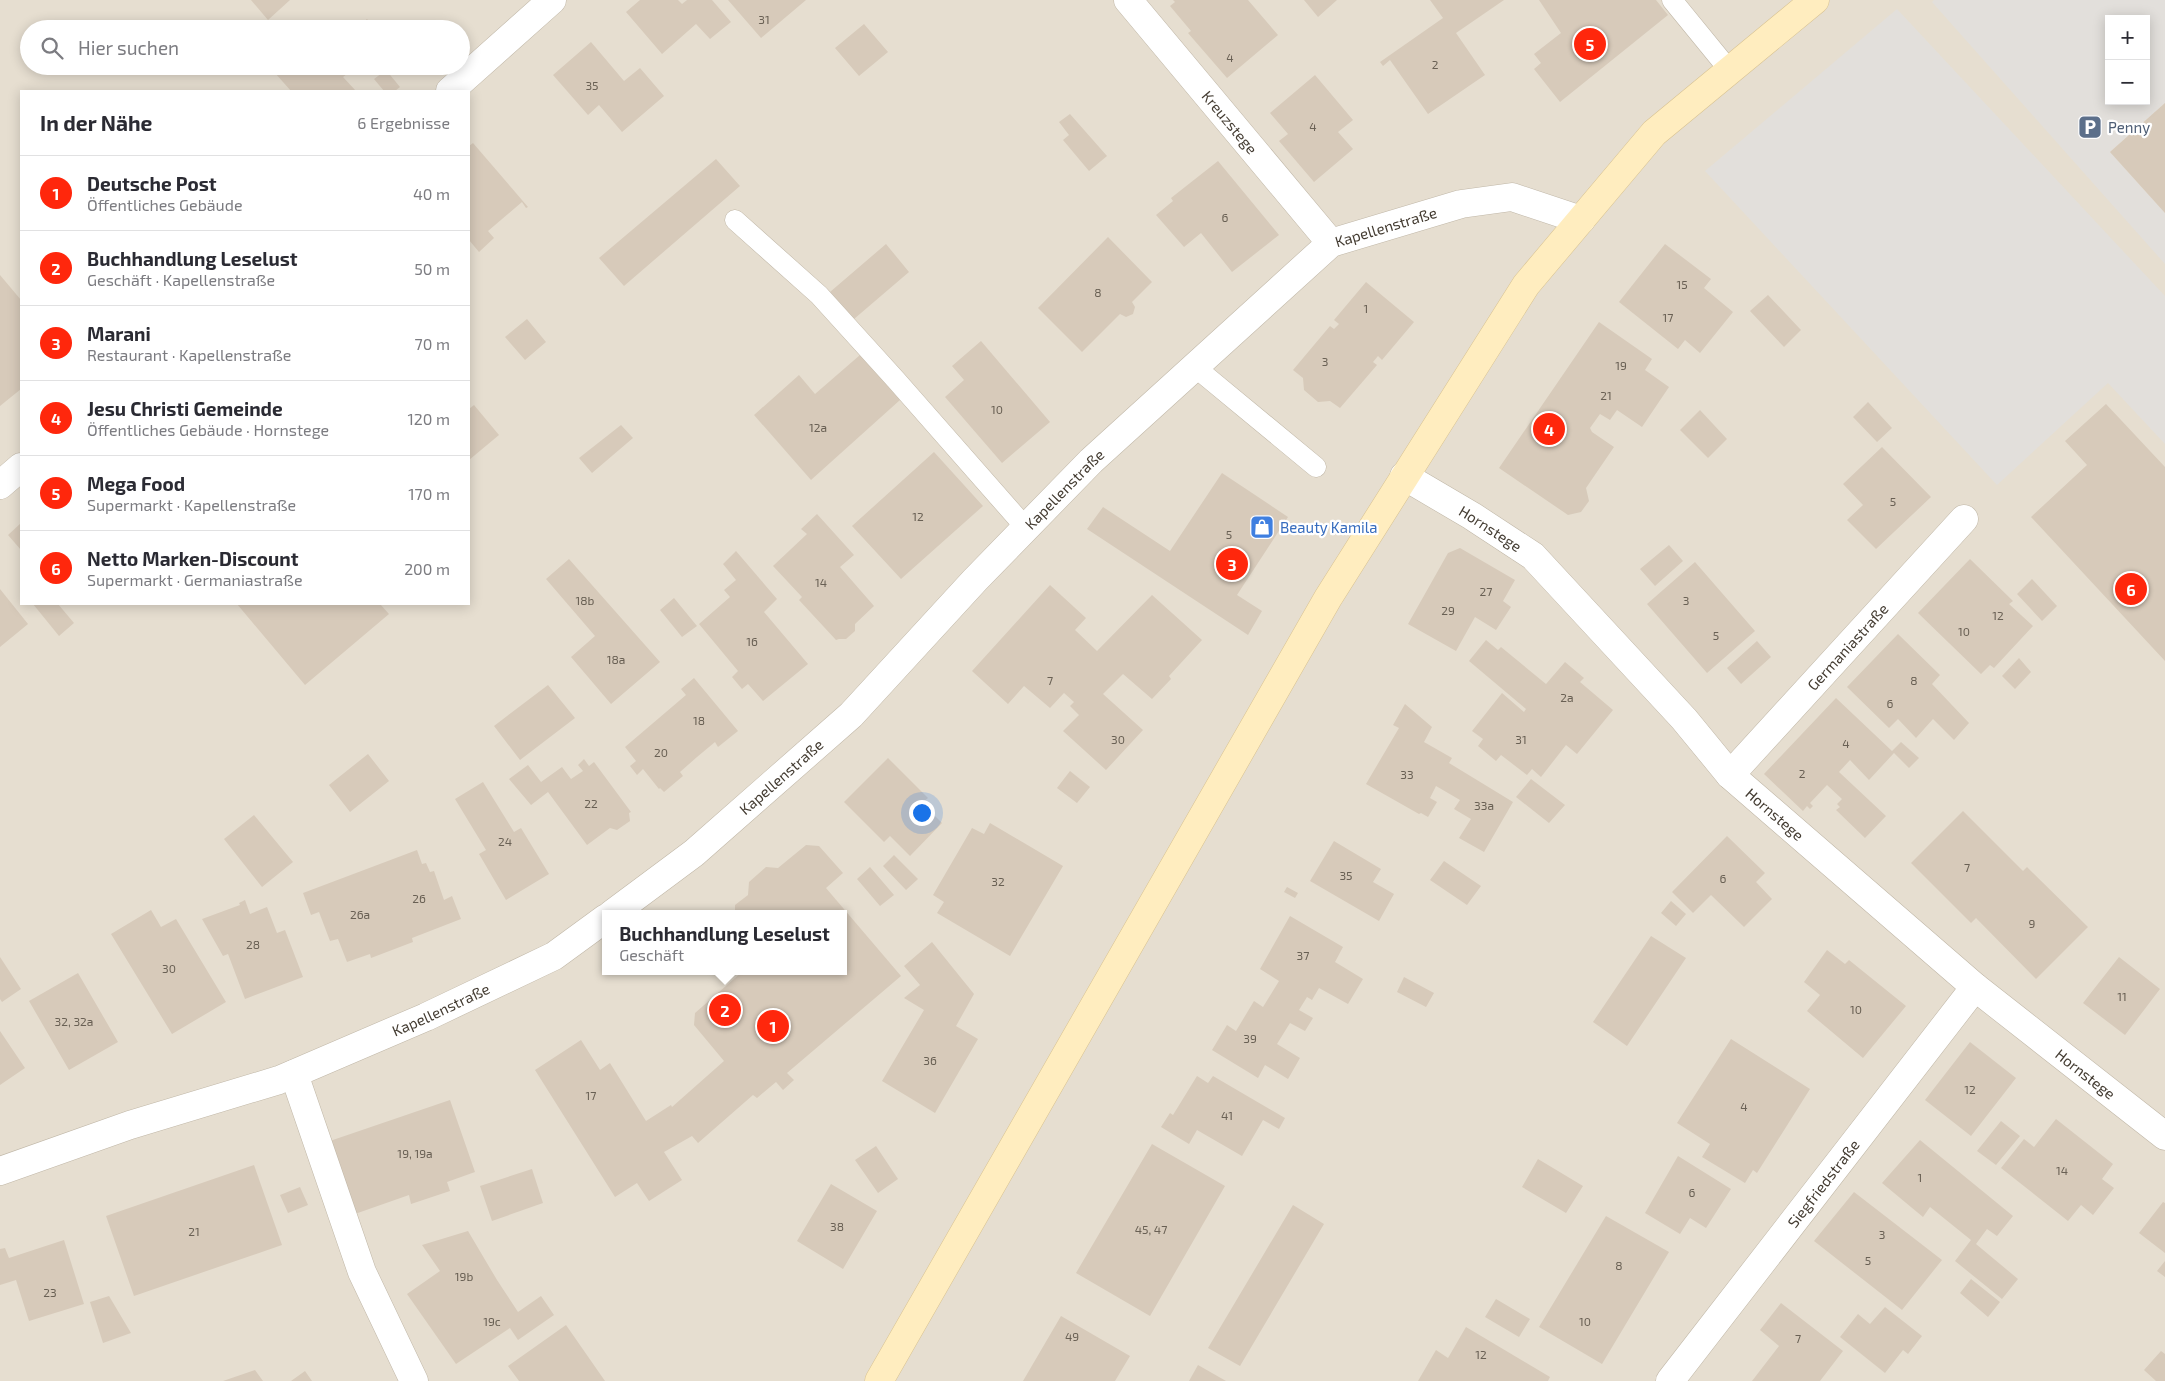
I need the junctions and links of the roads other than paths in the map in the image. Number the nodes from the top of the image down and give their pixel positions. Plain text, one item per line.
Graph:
1 (552, 0) edge
2 (1128, 0) edge
3 (1672, 0) edge
4 (1815, 0) edge
5 (1730, 71) junction
6 (470, 73) edge
7 (468, 75) edge
8 (451, 90) edge
9 (735, 220) dead end
10 (1581, 220) junction
11 (1331, 243) junction
12 (1194, 367) junction
13 (1316, 467) dead end
14 (20, 468) edge
15 (1404, 476) junction
16 (0, 485) edge
17 (1964, 519) dead end
18 (1026, 528) junction
19 (1730, 775) junction
20 (617, 910) edge
21 (602, 921) edge
22 (1976, 986) junction
23 (294, 1074) junction
24 (2165, 1136) edge
25 (0, 1171) edge
26 (414, 1381) edge
27 (878, 1381) edge
28 (1670, 1381) edge

1 - 6 street
2 - 11 street, Kreuzstege
3 - 5 lane
4 - 5 main road
5 - 10 main road
7 - 8 street
9 - 18 lane
10 - 11 street, Kapellenstraße
10 - 15 main road
11 - 12 street, Kapellenstraße
12 - 13 lane
12 - 18 street, Kapellenstraße
14 - 16 street
15 - 19 street, Hornstege
15 - 27 main road
17 - 19 street, Germaniastraße
18 - 20 street, Kapellenstraße
19 - 22 street, Hornstege
21 - 23 street, Kapellenstraße
22 - 24 street, Hornstege
22 - 28 street, Siegfriedstraße
23 - 25 street, Kapellenstraße
23 - 26 street

